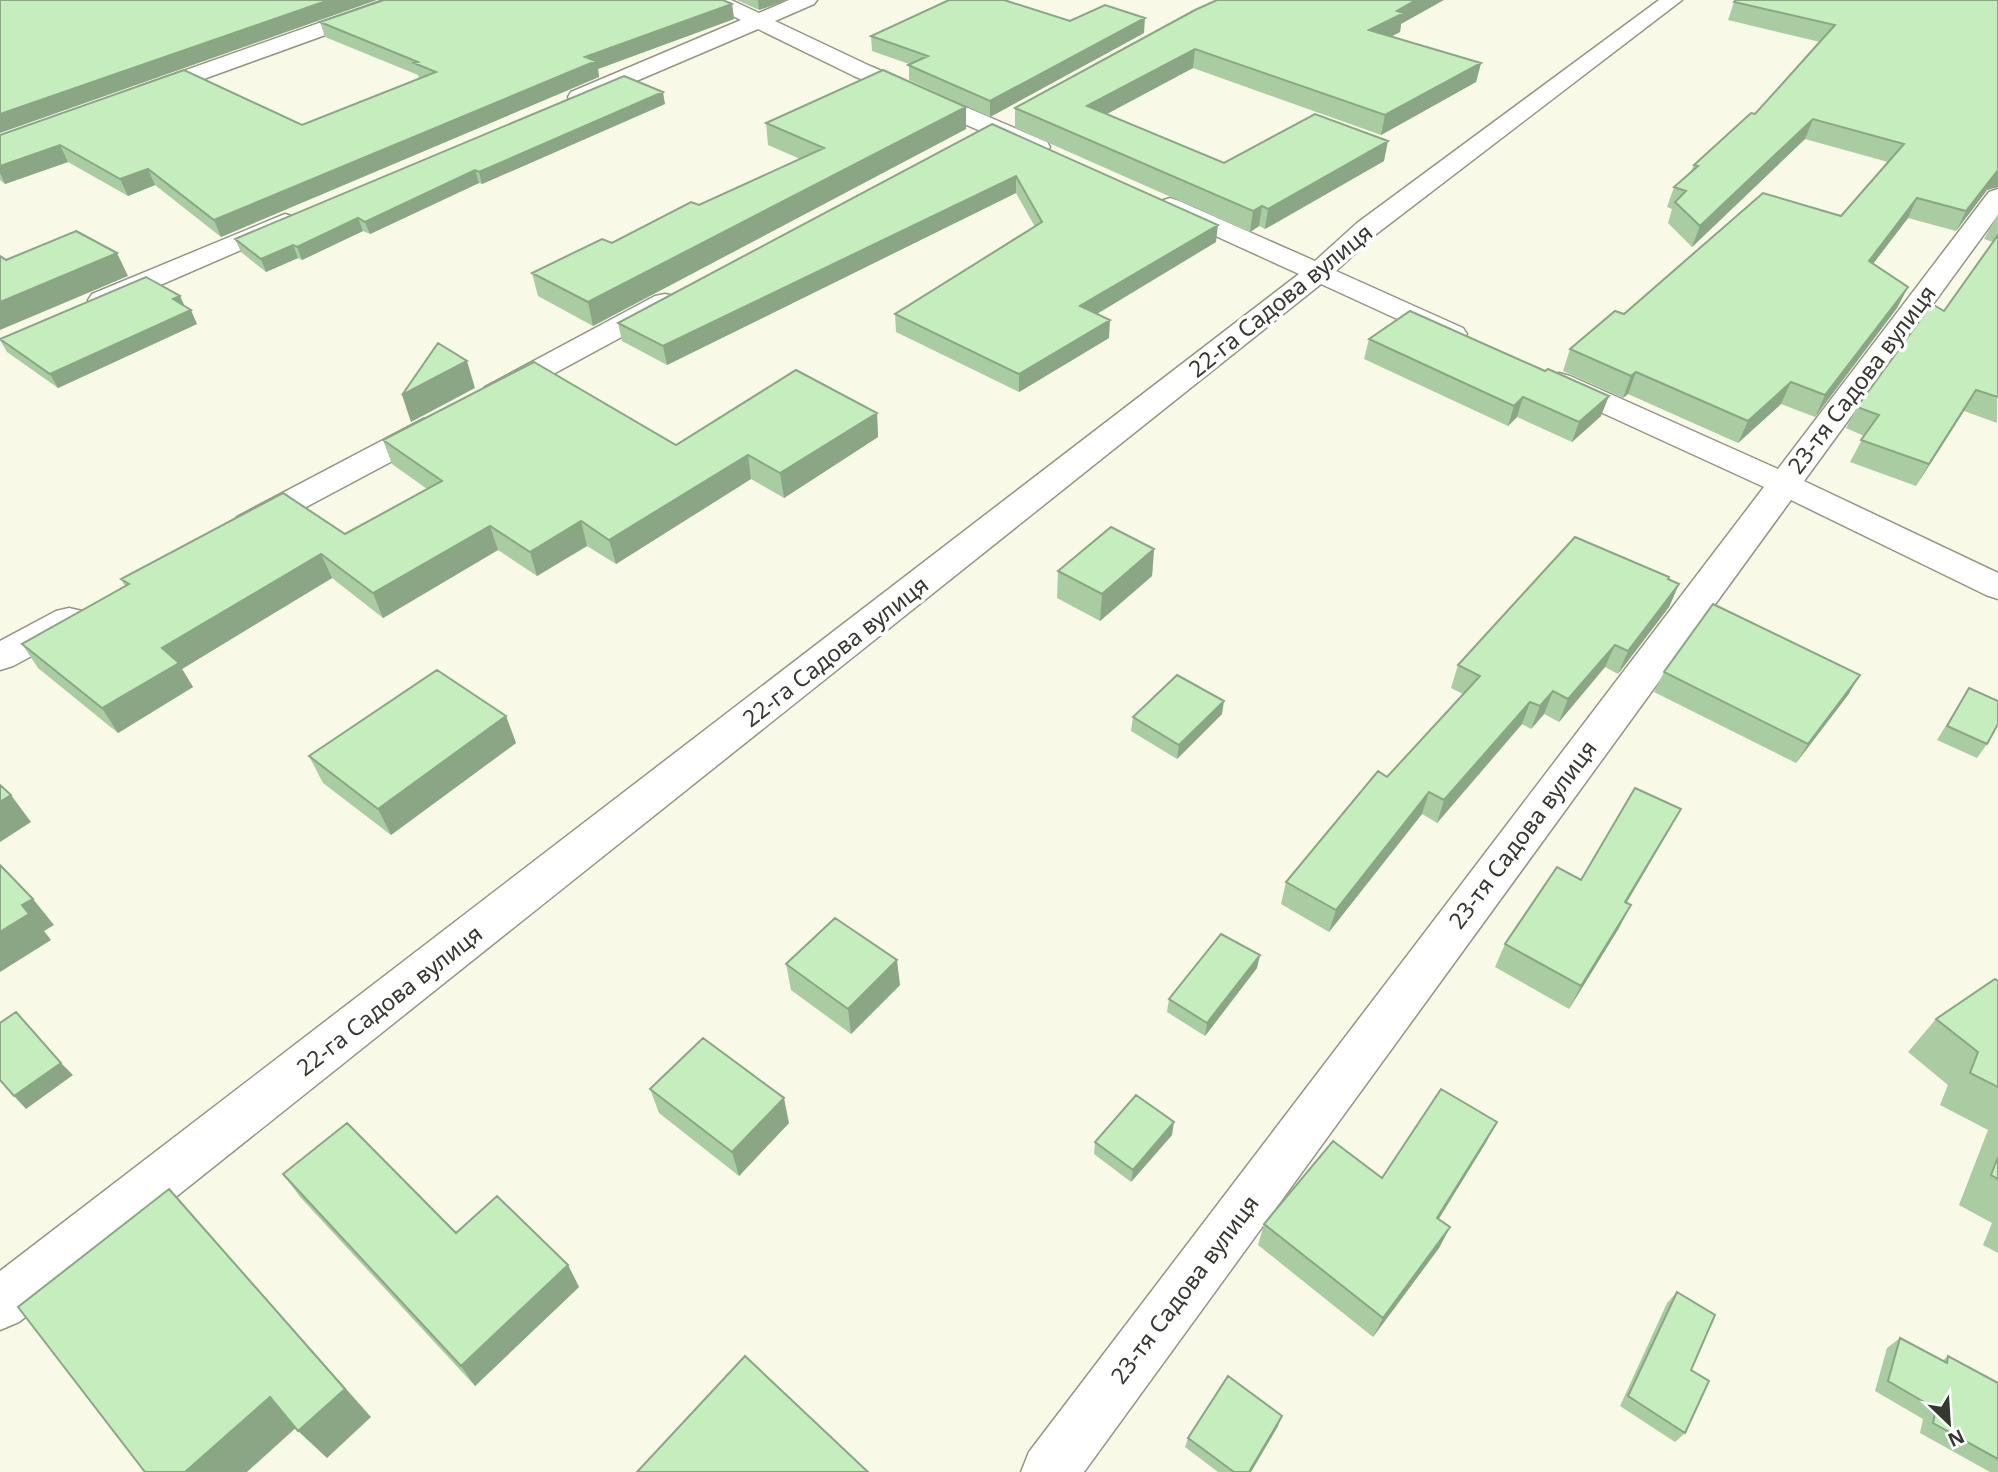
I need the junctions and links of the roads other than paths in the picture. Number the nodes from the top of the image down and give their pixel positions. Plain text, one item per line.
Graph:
1 (404, 0) edge
2 (715, 0) edge
3 (807, 0) edge
4 (1672, 0) edge
5 (760, 20) junction
6 (130, 97) edge
7 (554, 108) edge
8 (1006, 121) junction
9 (957, 147) edge
10 (1057, 156) edge
11 (1146, 196) edge
12 (1998, 197) edge
13 (309, 212) edge
14 (1318, 273) junction
15 (687, 291) edge
16 (77, 310) edge
17 (1481, 347) edge
18 (1531, 370) edge
19 (1783, 483) junction
20 (221, 539) edge
21 (1998, 587) edge
22 (98, 604) edge
23 (0, 657) edge
24 (0, 1304) edge
25 (1049, 1472) edge

1 - 6 street
2 - 5 street
3 - 5 street
4 - 14 street, 22-га Садова вулиця
5 - 7 street
5 - 8 street
8 - 9 street
8 - 10 street
11 - 14 street
12 - 19 street, 23-тя Садова вулиця
13 - 16 street
14 - 17 street
14 - 24 street, 22-га Садова вулиця
15 - 20 street
18 - 19 street
19 - 21 street
19 - 25 street, 23-тя Садова вулиця
22 - 23 street

